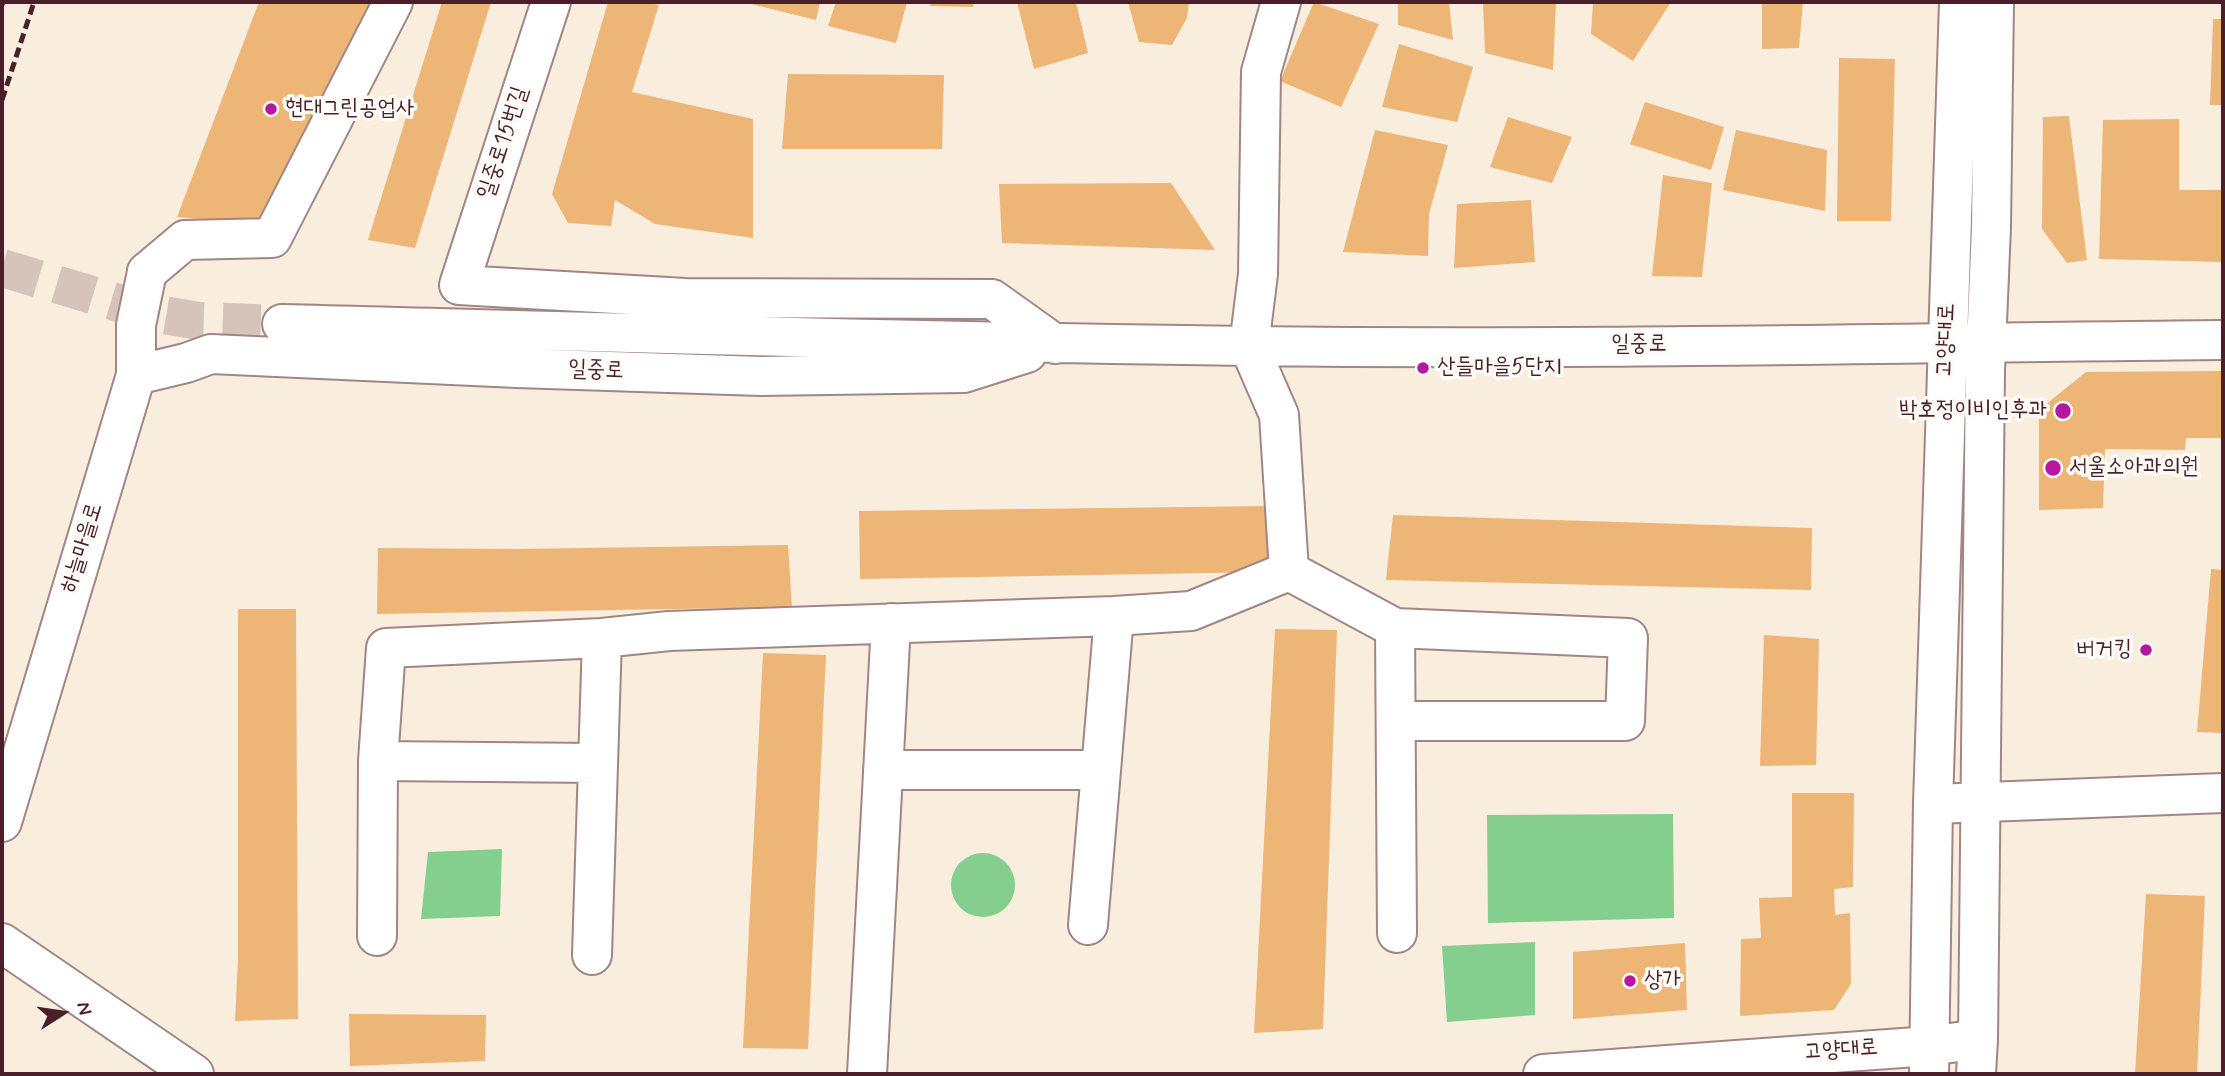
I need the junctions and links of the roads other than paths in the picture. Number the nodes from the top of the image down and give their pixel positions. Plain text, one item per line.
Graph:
1 (393, 2) edge
2 (551, 2) edge
3 (1280, 2) edge
4 (1959, 2) edge
5 (1994, 2) edge
6 (282, 324) tunnel mouth
7 (2223, 340) edge
8 (1987, 343) junction
9 (1055, 344) junction
10 (1947, 344) junction
11 (1249, 346) junction
12 (136, 375) junction
13 (1289, 571) junction
14 (1114, 616) junction
15 (891, 623) junction
16 (1395, 628) junction
17 (602, 638) junction
18 (1396, 721) junction
19 (377, 761) junction
20 (597, 763) junction
21 (883, 770) junction
22 (1101, 770) junction
23 (2223, 793) edge
24 (1981, 801) junction
25 (1933, 804) junction
26 (2, 822) edge
27 (1088, 925) dead end
28 (1397, 933) dead end
29 (377, 936) dead end
30 (2, 943) edge
31 (592, 955) dead end
32 (1977, 1057) edge
33 (1929, 1060) edge
34 (194, 1074) edge
35 (867, 1074) edge
36 (1543, 1074) edge

1 - 12 street, 하늘마을로
2 - 9 street, 일중로15번길
3 - 11 street
4 - 10 street, 고양대로
5 - 8 street, 고양대로
6 - 9 street, 일중로
7 - 8 street, 일중로
8 - 10 street, 일중로
8 - 24 street, 고양대로
9 - 11 street, 일중로
9 - 12 street, 일중로
10 - 11 street, 일중로
10 - 25 street, 고양대로
11 - 13 street
12 - 26 street, 하늘마을로
13 - 14 street
13 - 16 street
14 - 15 street
14 - 22 street
15 - 17 street
15 - 21 street
16 - 18 street
16 - 18 street
17 - 19 street
17 - 20 street
18 - 28 street
19 - 20 street
19 - 29 street
20 - 31 street
21 - 22 street
21 - 35 street
22 - 27 street
23 - 24 street
24 - 25 street
24 - 32 street, 고양대로
25 - 33 street, 고양대로
30 - 34 street
32 - 33 street, 고양대로
33 - 36 street, 고양대로

